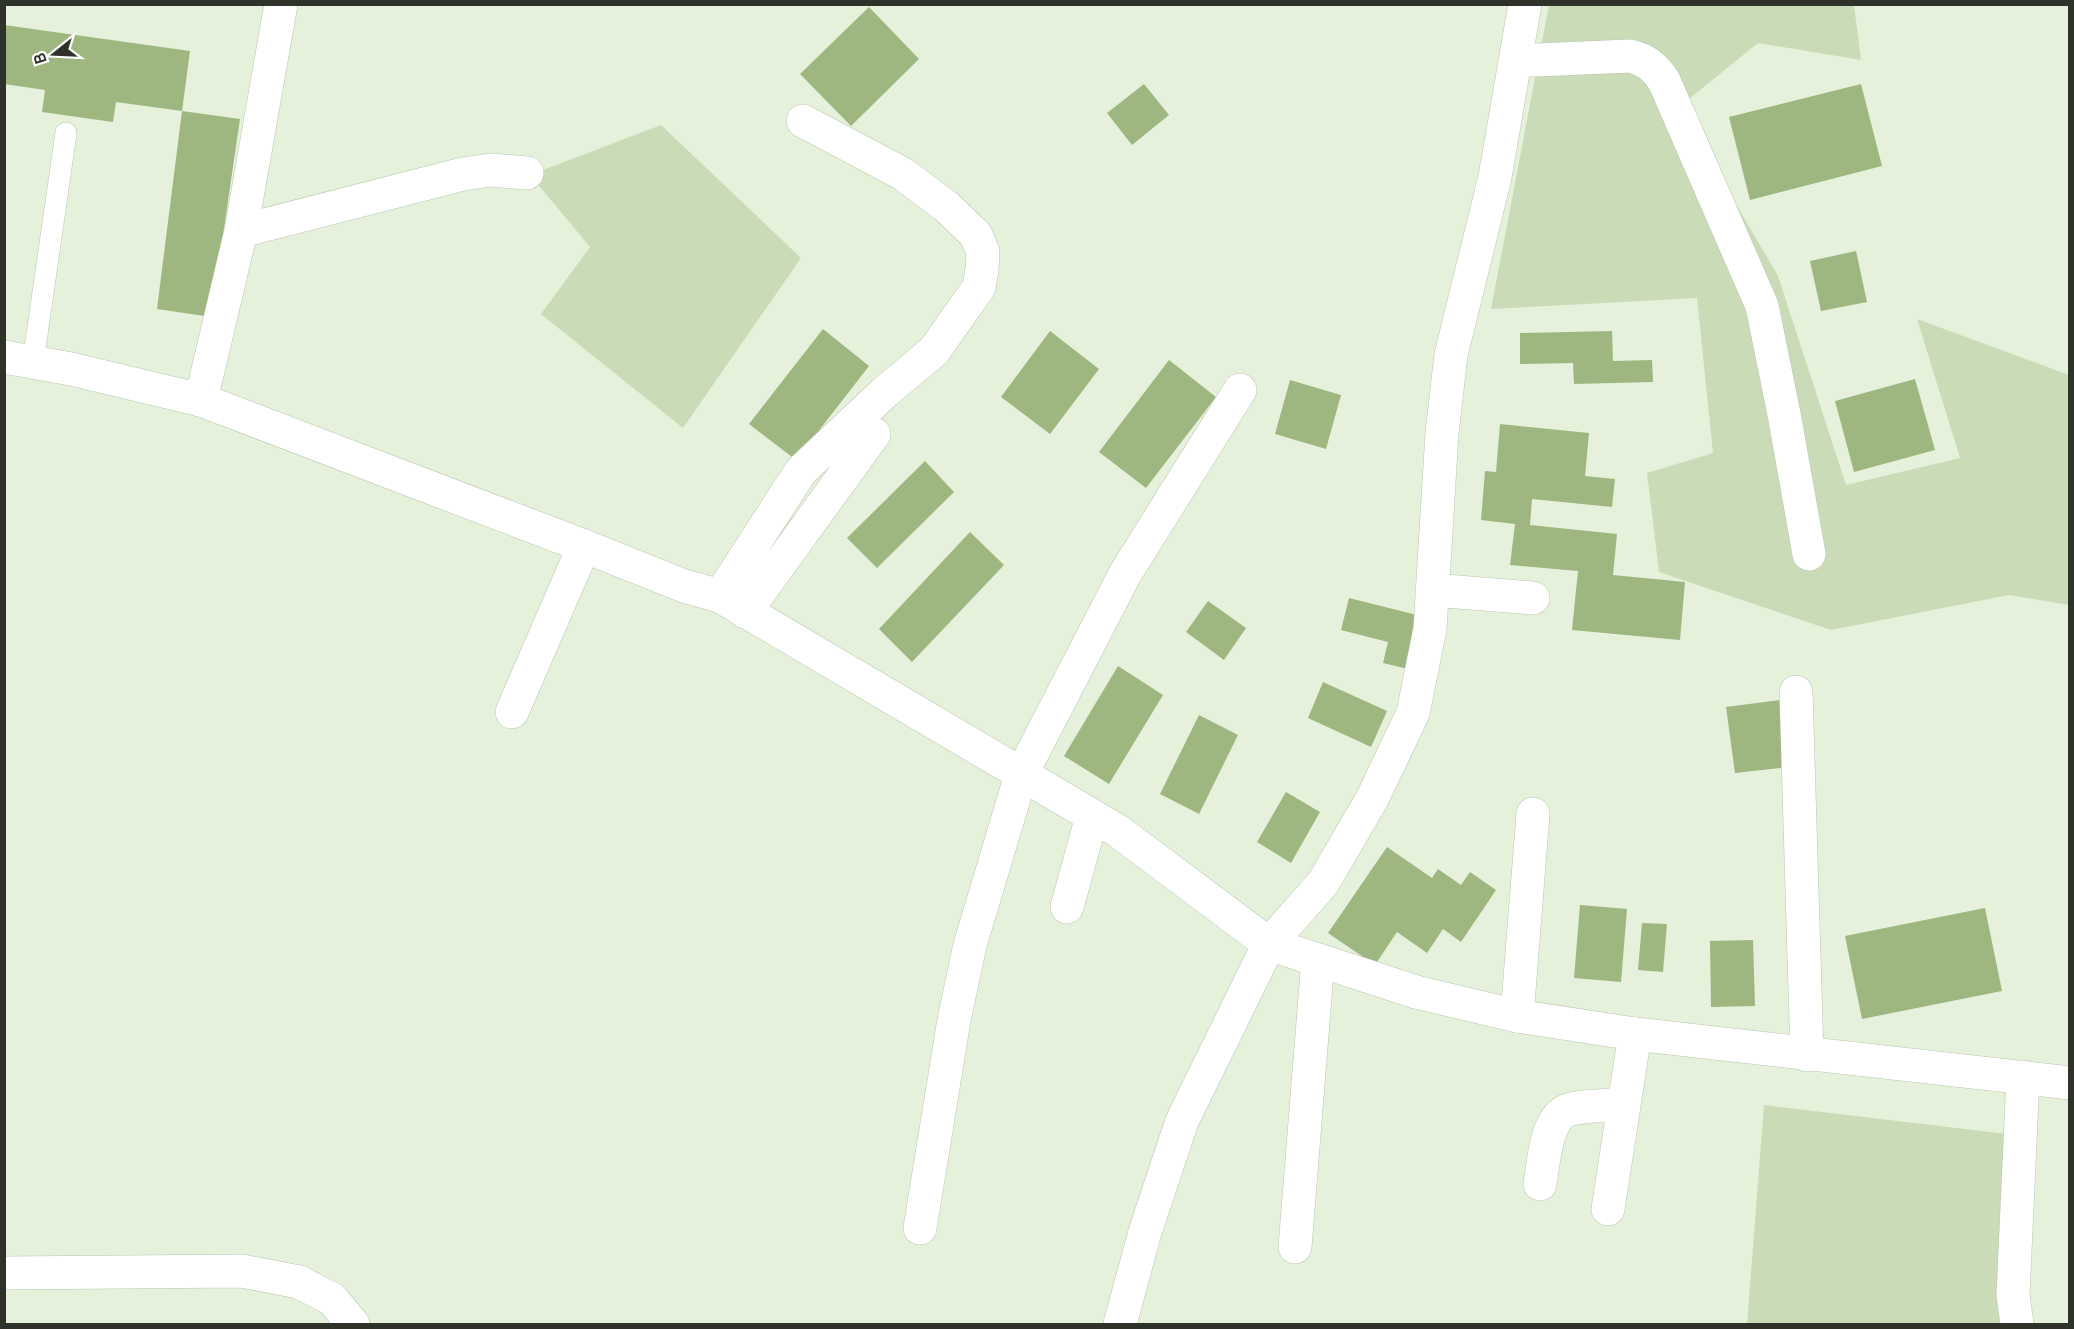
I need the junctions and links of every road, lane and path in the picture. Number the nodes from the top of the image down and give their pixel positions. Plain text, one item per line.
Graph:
1 (281, 4) edge
2 (1525, 4) edge
3 (1515, 61) junction
4 (803, 122) dead end
5 (66, 134) dead end
6 (527, 173) dead end
7 (241, 231) junction
8 (19, 360) edge
9 (1240, 390) dead end
10 (201, 400) junction
11 (874, 434) dead end
12 (584, 546) junction
13 (1809, 554) dead end
14 (1433, 590) junction
15 (1533, 598) dead end
16 (733, 604) junction
17 (1796, 692) dead end
18 (513, 712) dead end
19 (1021, 775) junction
20 (1533, 814) dead end
21 (1092, 816) junction
22 (1067, 907) dead end
23 (1269, 944) junction
24 (1318, 960) junction
25 (1517, 1017) junction
26 (1635, 1034) junction
27 (1807, 1054) junction
28 (2023, 1077) junction
29 (2070, 1083) edge
30 (1624, 1104) junction
31 (1540, 1184) dead end
32 (1608, 1209) dead end
33 (920, 1228) dead end
34 (1294, 1247) dead end
35 (4, 1273) edge
36 (353, 1324) edge
37 (1120, 1324) edge
38 (2017, 1324) edge

1 - 7 street
2 - 3 street
3 - 13 street
3 - 14 street
4 - 16 street
5 - 8 lane
6 - 7 street
7 - 10 street
8 - 10 street
9 - 19 street
10 - 12 street
11 - 16 street
12 - 16 street
12 - 18 street
14 - 15 street
14 - 23 street
16 - 19 street
17 - 27 street
19 - 21 street
19 - 33 street
20 - 25 street
21 - 22 street
21 - 23 street
23 - 24 street
23 - 37 street
24 - 25 street
24 - 34 street
25 - 26 street
26 - 27 street
26 - 30 street
27 - 28 street
28 - 29 street
28 - 38 street
30 - 31 street
30 - 32 street
35 - 36 street

